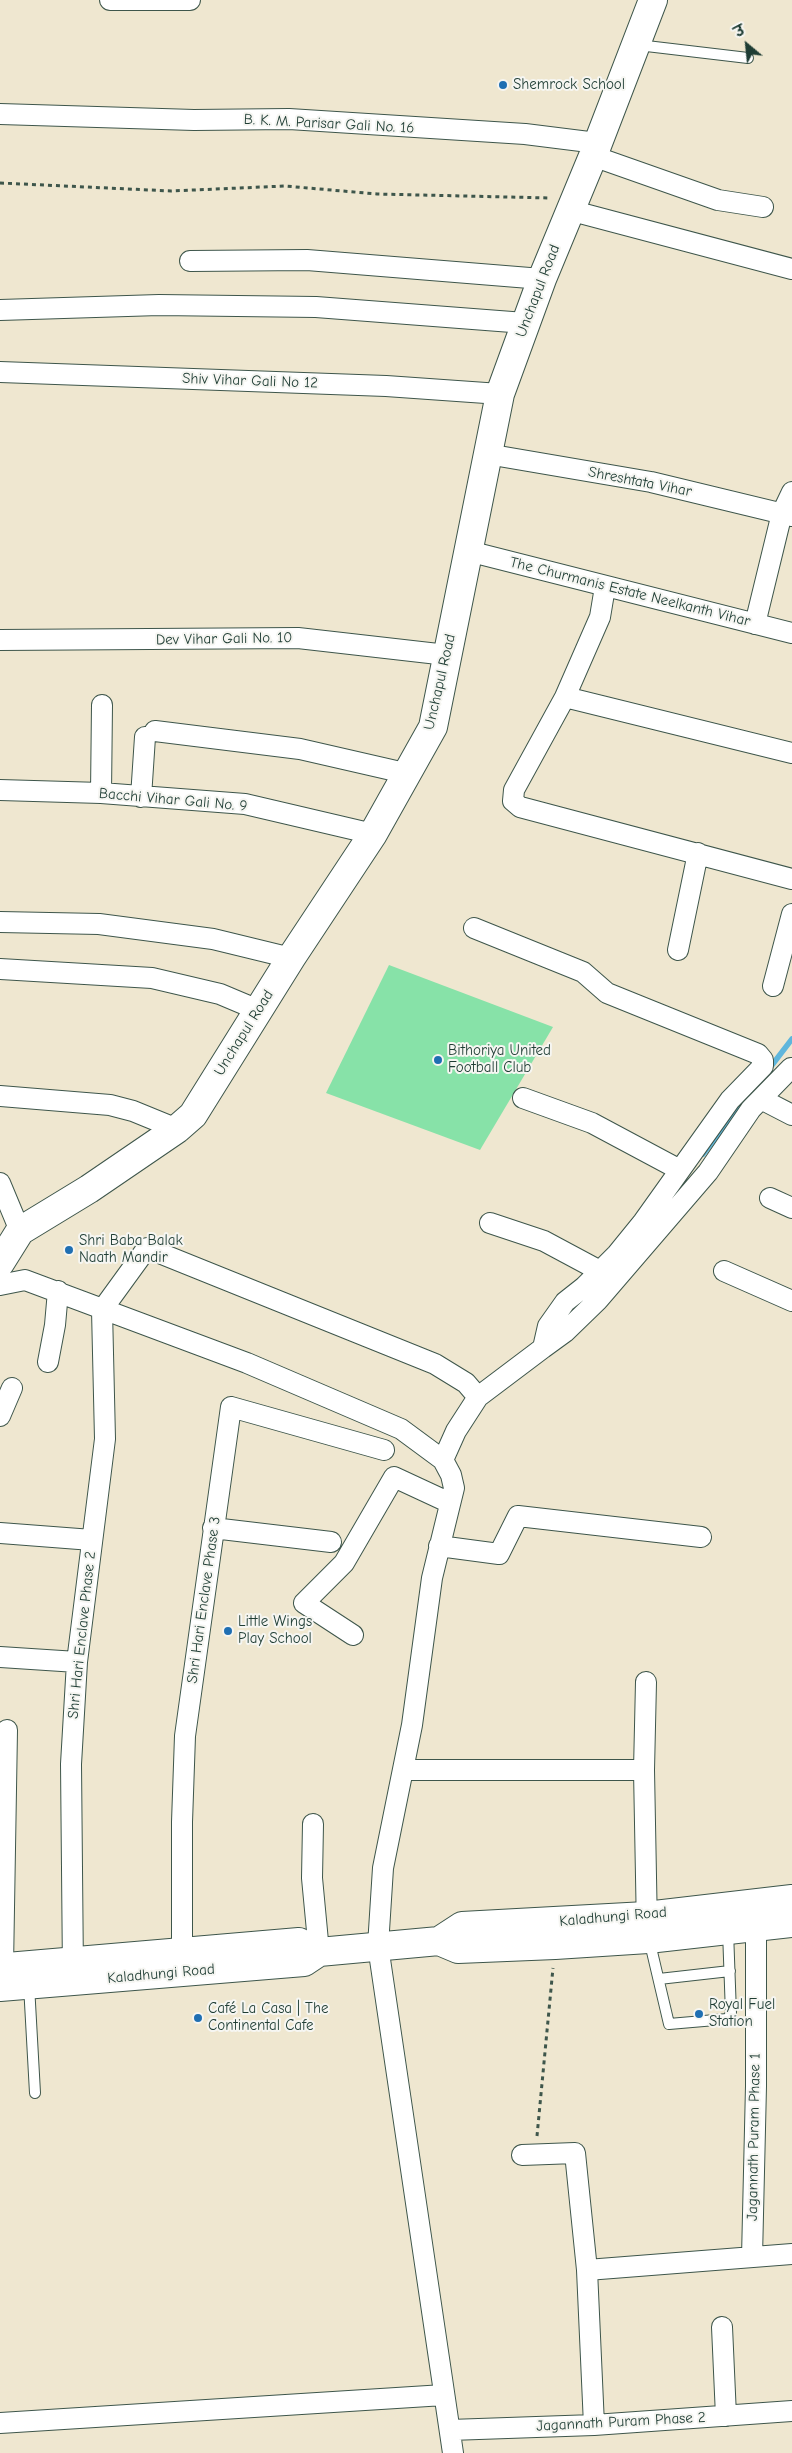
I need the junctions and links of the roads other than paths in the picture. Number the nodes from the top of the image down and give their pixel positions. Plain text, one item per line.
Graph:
1 (110, 0) edge
2 (190, 0) edge
3 (652, 0) edge
4 (636, 44) junction
5 (748, 58) dead end
6 (0, 114) edge
7 (595, 149) junction
8 (571, 205) junction
9 (763, 207) dead end
10 (190, 261) dead end
11 (792, 269) edge
12 (542, 279) junction
13 (0, 310) edge
14 (525, 323) junction
15 (0, 372) edge
16 (500, 394) junction
17 (486, 454) junction
18 (792, 492) edge
19 (787, 514) edge
20 (468, 550) junction
21 (605, 587) junction
22 (754, 624) junction
23 (792, 633) edge
24 (0, 640) edge
25 (447, 655) junction
26 (566, 697) junction
27 (102, 706) dead end
28 (792, 753) edge
29 (408, 774) junction
30 (0, 790) edge
31 (101, 793) junction
32 (141, 797) junction
33 (373, 834) junction
34 (698, 854) junction
35 (792, 879) edge
36 (792, 914) edge
37 (0, 922) edge
38 (474, 928) dead end
39 (678, 950) dead end
40 (291, 958) junction
41 (0, 969) edge
42 (773, 986) dead end
43 (258, 1010) junction
44 (791, 1068) dead end
45 (0, 1096) edge
46 (524, 1098) dead end
47 (761, 1098) junction
48 (792, 1115) edge
49 (177, 1129) junction
50 (680, 1170) junction
51 (0, 1183) edge
52 (770, 1198) dead end
53 (792, 1208) edge
54 (490, 1223) dead end
55 (20, 1231) junction
56 (0, 1262) edge
57 (600, 1271) junction
58 (724, 1271) dead end
59 (0, 1284) edge
60 (58, 1292) junction
61 (792, 1301) edge
62 (102, 1310) junction
63 (543, 1348) junction
64 (48, 1362) dead end
65 (12, 1388) dead end
66 (478, 1397) junction
67 (0, 1416) edge
68 (384, 1450) dead end
69 (443, 1460) junction
70 (450, 1503) junction
71 (213, 1528) junction
72 (0, 1533) edge
73 (701, 1537) dead end
74 (92, 1540) junction
75 (331, 1542) dead end
76 (439, 1546) junction
77 (353, 1635) dead end
78 (0, 1657) edge
79 (77, 1662) junction
80 (646, 1682) dead end
81 (7, 1730) dead end
82 (403, 1770) junction
83 (644, 1770) junction
84 (313, 1824) dead end
85 (792, 1899) edge
86 (756, 1914) junction
87 (792, 1923) edge
88 (647, 1927) junction
89 (728, 1930) junction
90 (439, 1941) junction
91 (378, 1946) junction
92 (182, 1952) junction
93 (319, 1952) junction
94 (73, 1971) junction
95 (730, 1971) junction
96 (1, 1974) edge
97 (659, 1979) junction
98 (29, 1984) junction
99 (35, 2093) dead end
100 (529, 2154) road end
101 (792, 2254) edge
102 (752, 2257) junction
103 (587, 2270) junction
104 (722, 2327) dead end
105 (444, 2395) junction
106 (792, 2411) edge
107 (726, 2416) junction
108 (0, 2423) edge
109 (594, 2425) junction
110 (450, 2430) junction
111 (454, 2453) edge

1 - 2 street
3 - 4 main road, Unchapul Road
4 - 5 lane
4 - 7 main road, Unchapul Road
6 - 7 street, B. K. M. Parisar Gali No. 16
7 - 8 main road, Unchapul Road
7 - 9 street, B. K. M. Parisar Gali No. 16
8 - 11 street
8 - 12 main road, Unchapul Road
10 - 12 street
12 - 14 main road, Unchapul Road
13 - 14 street
14 - 16 main road, Unchapul Road
15 - 16 street, Shiv Vihar Gali No 12
16 - 17 main road, Unchapul Road
17 - 19 street, Shreshtata Vihar
17 - 20 main road, Unchapul Road
18 - 19 street
19 - 22 street
20 - 21 street, The Churmanis Estate Neelkanth Vihar
20 - 25 main road, Unchapul Road
21 - 22 street, The Churmanis Estate Neelkanth Vihar
21 - 26 street
22 - 23 street, The Churmanis Estate Neelkanth Vihar
24 - 25 street, Dev Vihar Gali No. 10
25 - 29 main road, Unchapul Road
26 - 28 street
26 - 34 street
27 - 31 street
29 - 32 street
29 - 33 main road, Unchapul Road
30 - 31 street, Bacchi Vihar Gali No. 9
31 - 32 street, Bacchi Vihar Gali No. 9
32 - 33 street, Bacchi Vihar Gali No. 9
33 - 40 main road, Unchapul Road
34 - 35 street
34 - 39 street
36 - 42 street
37 - 40 street
38 - 50 street
40 - 43 main road, Unchapul Road
41 - 43 street
43 - 49 main road, Unchapul Road
44 - 47 street
45 - 49 street
46 - 50 street
47 - 48 street
47 - 63 street
49 - 55 main road, Unchapul Road
50 - 57 street
51 - 55 street
52 - 53 street
54 - 57 street
55 - 56 main road, Unchapul Road
57 - 63 street
58 - 61 street
59 - 60 street
60 - 62 street
60 - 64 street
62 - 66 street
62 - 69 street
62 - 74 street, Shri Hari Enclave Phase 2
63 - 66 street
65 - 67 street
66 - 69 street
68 - 71 street, Shri Hari Enclave Phase 3
69 - 70 street
70 - 76 street
70 - 77 street
71 - 75 street
71 - 92 street, Shri Hari Enclave Phase 3
72 - 74 street
73 - 76 street
74 - 79 street, Shri Hari Enclave Phase 2
76 - 82 street
78 - 79 street
79 - 94 street, Shri Hari Enclave Phase 2
80 - 83 street
81 - 96 street
82 - 83 street
82 - 91 street
83 - 88 street
84 - 93 street
85 - 86 main road, Kaladhungi Road
86 - 87 main road, Kaladhungi Road
86 - 88 main road, Kaladhungi Road
86 - 89 main road, Kaladhungi Road
86 - 102 street, Jagannath Puram Phase 1
88 - 89 main road, Kaladhungi Road
88 - 90 main road, Kaladhungi Road
88 - 90 main road, Kaladhungi Road
88 - 97 lane
89 - 95 lane
90 - 91 main road, Kaladhungi Road
91 - 93 main road, Kaladhungi Road
91 - 105 street
92 - 93 main road, Kaladhungi Road
92 - 94 main road, Kaladhungi Road
93 - 94 main road, Kaladhungi Road
94 - 96 main road, Kaladhungi Road
94 - 98 main road, Kaladhungi Road
95 - 97 lane
95 - 97 lane
96 - 98 main road, Kaladhungi Road
98 - 99 lane
100 - 103 street
101 - 102 street
102 - 103 street
103 - 109 street
104 - 107 street
105 - 108 street
105 - 110 street
106 - 107 street, Jagannath Puram Phase 2
107 - 109 street, Jagannath Puram Phase 2
109 - 110 street, Jagannath Puram Phase 2
110 - 111 street

